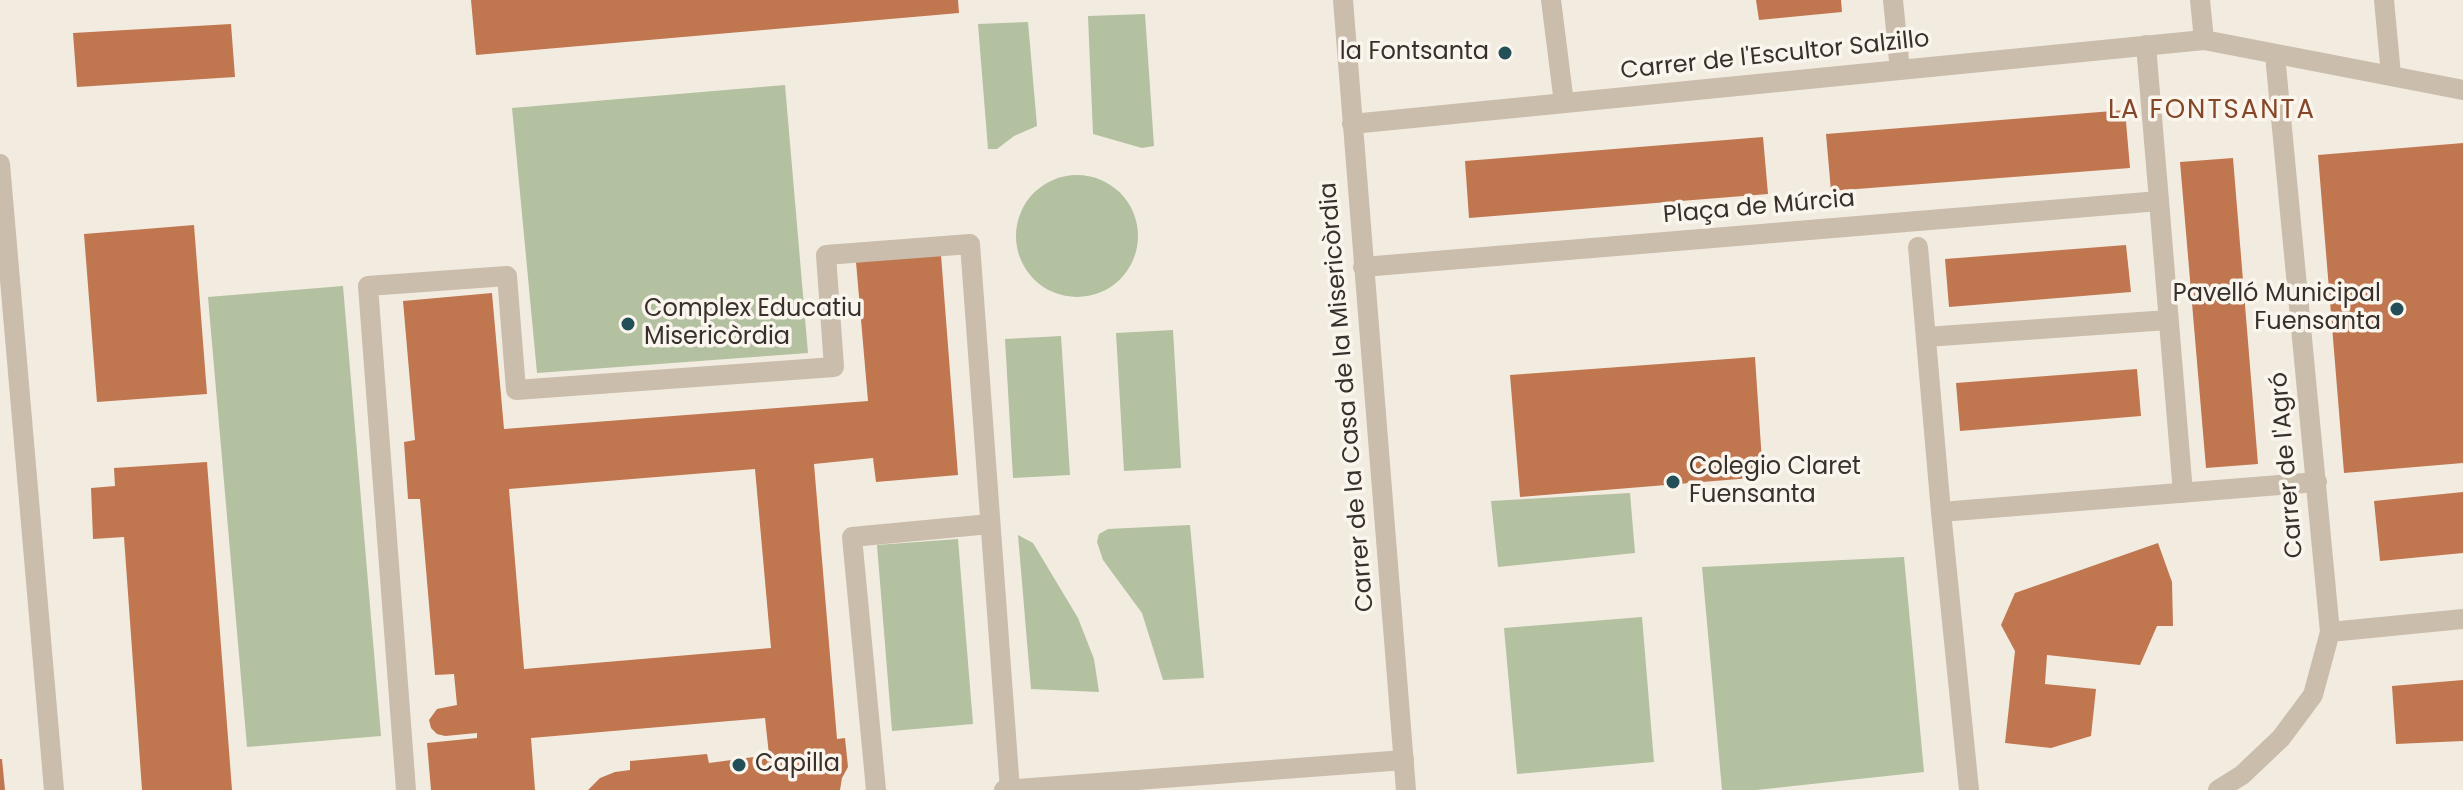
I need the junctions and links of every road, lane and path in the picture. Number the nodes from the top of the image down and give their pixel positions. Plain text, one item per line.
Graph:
1 (1343, 0) edge
2 (1551, 0) edge
3 (1893, 0) edge
4 (2200, 0) edge
5 (2384, 0) edge
6 (2204, 40) junction
7 (2146, 45) junction
8 (2275, 55) junction
9 (1900, 70) junction
10 (2391, 75) junction
11 (2463, 90) edge
12 (1564, 103) junction
13 (1352, 124) junction
14 (0, 164) edge
15 (2159, 201) junction
16 (1918, 247) dead end
17 (1363, 267) junction
18 (2168, 320) junction
19 (1926, 337) junction
20 (2317, 482) junction
21 (2183, 493) junction
22 (1941, 512) junction
23 (990, 524) junction
24 (2463, 619) edge
25 (2330, 632) junction
26 (1404, 760) junction
27 (54, 790) edge
28 (406, 790) edge
29 (876, 790) edge
30 (1004, 790) edge
31 (1010, 790) edge
32 (1406, 790) edge
33 (1969, 790) edge
34 (2218, 790) edge

1 - 13 street, Carrer de la Casa de la Misericòrdia
2 - 12 street
3 - 9 street
4 - 6 street
5 - 10 street
6 - 7 street, Carrer de l'Escultor Salzillo
6 - 8 street, Carrer de l'Escultor Salzillo
7 - 9 street, Carrer de l'Escultor Salzillo
7 - 15 street
8 - 10 street, Carrer de l'Escultor Salzillo
8 - 20 street, Carrer de l'Agró
9 - 12 street, Carrer de l'Escultor Salzillo
10 - 11 street, Carrer de l'Escultor Salzillo
12 - 13 street, Carrer de l'Escultor Salzillo
13 - 17 street, Carrer de la Casa de la Misericòrdia
14 - 27 street
15 - 17 street, Plaça de Múrcia
15 - 18 street
16 - 19 street
17 - 26 street, Carrer de la Casa de la Misericòrdia
18 - 19 street
18 - 21 street
19 - 22 street
20 - 21 street
20 - 25 street, Carrer de l'Agró
21 - 22 street
22 - 33 street
23 - 28 street
23 - 29 street
23 - 31 street
24 - 25 street
25 - 34 street
26 - 31 street
26 - 32 street, Carrer de la Casa de la Misericòrdia
30 - 31 street

